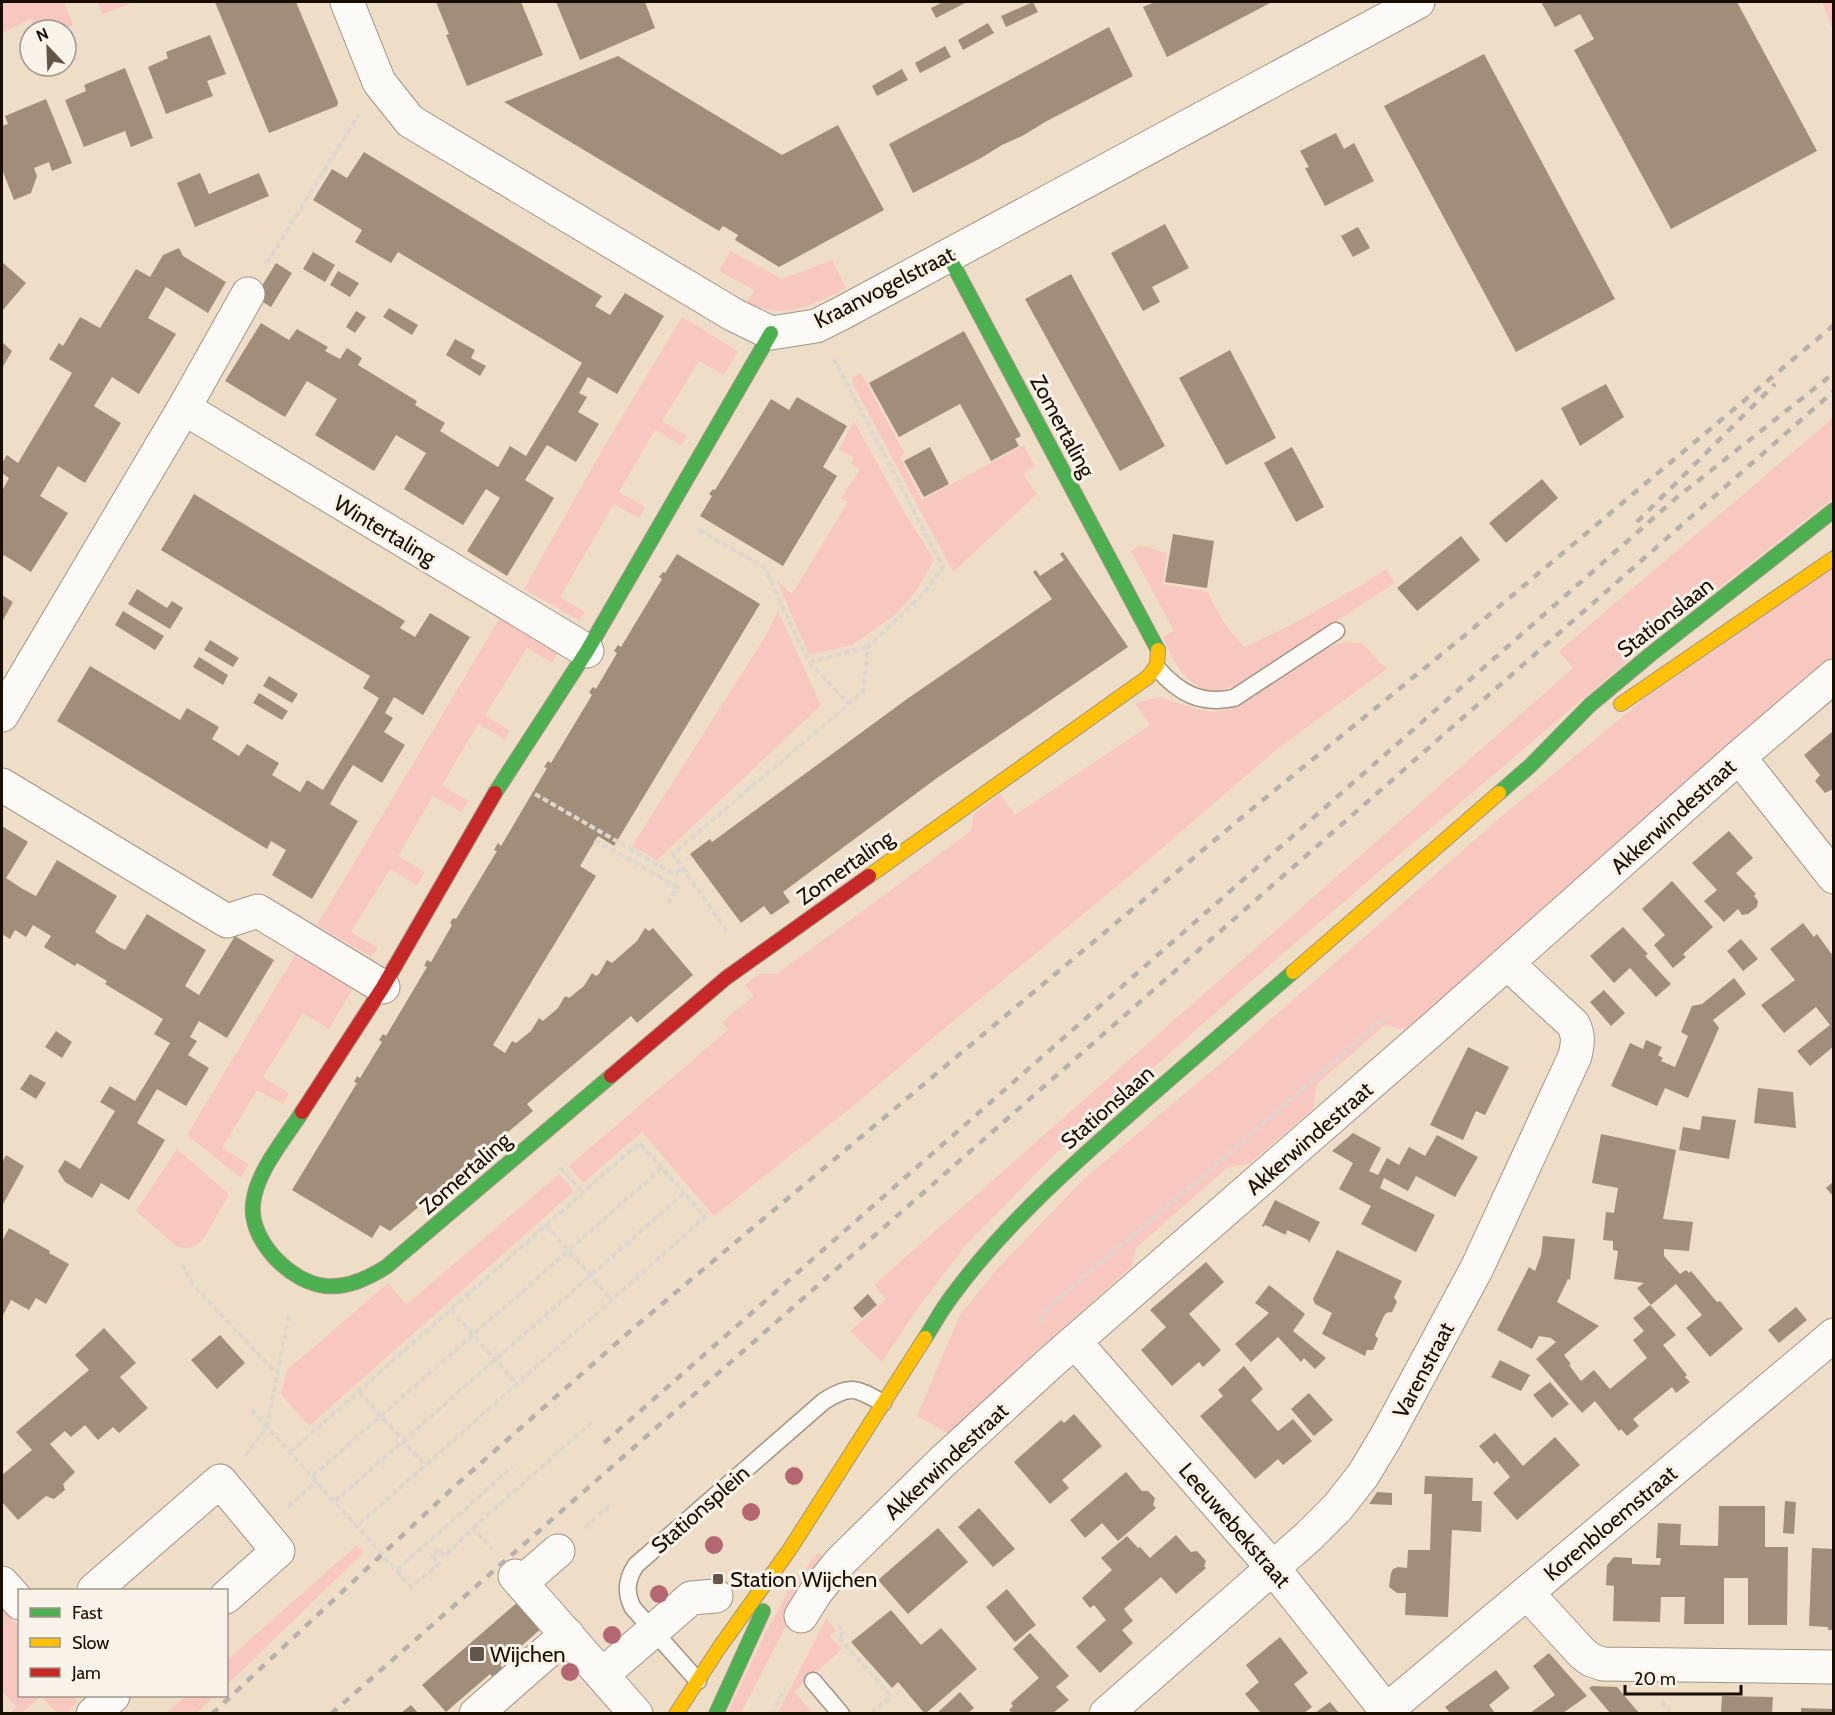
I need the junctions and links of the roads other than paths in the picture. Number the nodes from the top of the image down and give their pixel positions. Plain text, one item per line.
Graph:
1 (347, 2) edge
2 (1418, 2) edge
3 (948, 255) junction
4 (248, 294) road end
5 (771, 333) junction
6 (184, 408) junction
7 (1833, 510) edge
8 (1833, 558) edge
9 (1336, 631) dead end
10 (587, 651) junction
11 (1157, 668) junction
12 (1833, 676) edge
13 (1613, 709) dead end
14 (2, 715) edge
15 (1585, 728) dead end
16 (1739, 757) junction
17 (1530, 766) junction
18 (2, 785) edge
19 (1833, 877) edge
20 (1506, 963) junction
21 (383, 987) junction
22 (1833, 1335) edge
23 (1075, 1342) junction
24 (883, 1403) junction
25 (790, 1549) junction
26 (558, 1551) dead end
27 (1273, 1568) junction
28 (95, 1589) edge
29 (1527, 1593) junction
30 (228, 1595) edge
31 (716, 1596) dead end
32 (807, 1606) road end
33 (653, 1631) junction
34 (567, 1634) junction
35 (1833, 1667) edge
36 (602, 1675) junction
37 (698, 1681) junction
38 (813, 1681) dead end
39 (111, 1697) edge
40 (1388, 1712) edge
41 (93, 1713) edge
42 (477, 1713) edge
43 (636, 1713) edge
44 (676, 1713) edge
45 (716, 1713) edge
46 (841, 1713) edge
47 (1106, 1713) edge

1 - 5 street
2 - 3 street, Kraanvogelstraat
3 - 5 street, Kraanvogelstraat
3 - 11 street, Zomertaling
4 - 6 street
5 - 10 street, Zomertaling
6 - 10 street, Wintertaling
6 - 14 street
7 - 17 street, Stationslaan
8 - 13 street, Stationslaan
9 - 11 lane
10 - 21 street, Zomertaling
11 - 21 street, Zomertaling
12 - 16 street, Akkerwindestraat
15 - 17 street, Stationslaan
16 - 19 street
16 - 20 street, Akkerwindestraat
17 - 24 street, Stationslaan
18 - 21 street
20 - 23 street, Akkerwindestraat
20 - 27 street, Varenstraat
22 - 29 street, Korenbloemstraat
23 - 27 street, Leeuwebekstraat
23 - 32 street, Akkerwindestraat
24 - 25 street, Stationslaan
24 - 33 lane, Stationsplein
25 - 37 street, Stationslaan
25 - 45 street, Stationslaan
26 - 34 street
27 - 40 street, Leeuwebekstraat
27 - 47 street, Varenstraat
28 - 30 street
29 - 35 street
29 - 40 street, Korenbloemstraat
31 - 33 street
33 - 36 street
33 - 37 lane, Stationsplein
34 - 36 street
34 - 42 street
36 - 43 street
37 - 44 street, Stationslaan
38 - 46 lane
39 - 41 street

